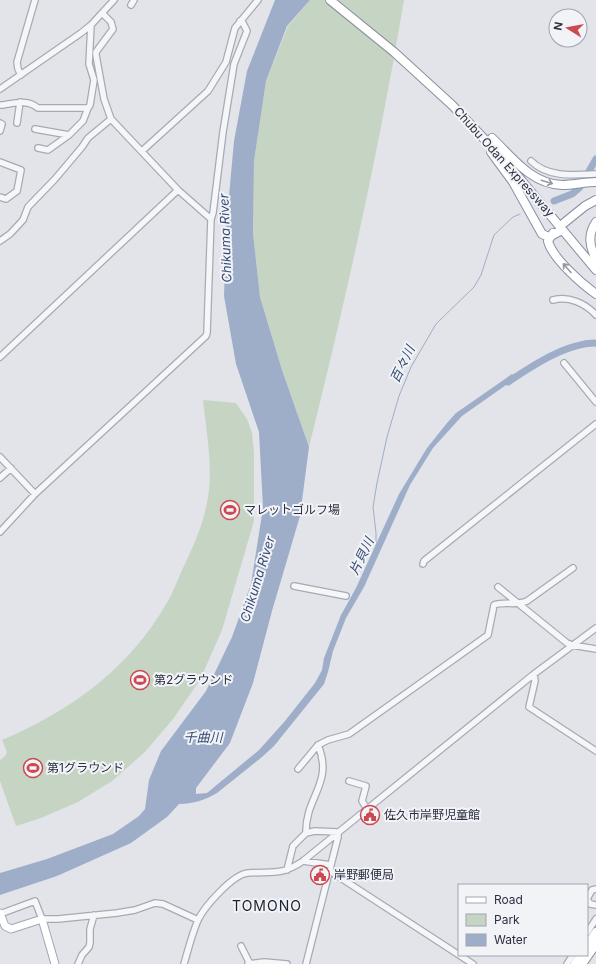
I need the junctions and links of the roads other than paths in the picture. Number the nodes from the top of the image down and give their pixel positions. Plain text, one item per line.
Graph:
1 (35, 0) edge
2 (114, 0) edge
3 (258, 0) edge
4 (330, 0) edge
5 (102, 13) junction
6 (240, 21) junction
7 (91, 26) junction
8 (21, 75) junction
9 (0, 89) edge
10 (20, 102) junction
11 (0, 104) edge
12 (452, 105) junction
13 (88, 108) junction
14 (111, 119) junction
15 (0, 123) edge
16 (17, 123) dead end
17 (35, 130) dead end
18 (0, 131) edge
19 (69, 135) junction
20 (38, 148) dead end
21 (142, 151) junction
22 (531, 161) dead end
23 (0, 162) edge
24 (593, 178) edge
25 (178, 190) junction
26 (3, 198) edge
27 (596, 200) edge
28 (0, 204) edge
29 (596, 204) edge
30 (211, 219) junction
31 (596, 222) edge
32 (562, 227) junction
33 (550, 237) junction
34 (0, 241) edge
35 (596, 260) edge
36 (596, 270) edge
37 (596, 294) edge
38 (553, 300) dead end
39 (596, 315) edge
40 (0, 356) edge
41 (564, 363) dead end
42 (596, 402) edge
43 (596, 424) edge
44 (0, 457) edge
45 (11, 468) junction
46 (0, 478) edge
47 (35, 494) junction
48 (0, 532) edge
49 (423, 564) dead end
50 (573, 568) dead end
51 (294, 586) dead end
52 (498, 587) dead end
53 (346, 596) dead end
54 (520, 604) junction
55 (596, 628) edge
56 (572, 646) junction
57 (596, 649) edge
58 (534, 674) junction
59 (318, 745) junction
60 (596, 750) edge
61 (298, 769) dead end
62 (349, 781) dead end
63 (367, 809) junction
64 (338, 832) junction
65 (306, 833) junction
66 (303, 861) junction
67 (331, 868) junction
68 (287, 870) junction
69 (596, 889) edge
70 (588, 897) edge
71 (0, 914) edge
72 (94, 915) junction
73 (42, 919) junction
74 (596, 919) edge
75 (198, 920) junction
76 (588, 931) edge
77 (596, 932) edge
78 (588, 944) edge
79 (596, 944) edge
80 (240, 946) dead end
81 (458, 954) edge
82 (588, 955) edge
83 (461, 956) edge
84 (55, 964) edge
85 (78, 964) edge
86 (185, 964) edge
87 (249, 964) edge
88 (287, 964) edge
89 (306, 964) edge
90 (473, 964) edge

1 - 8 street
2 - 5 street
3 - 6 street
4 - 12 highway, Chubu Odan Expressway
5 - 7 street
5 - 14 street
6 - 21 street
6 - 30 street
7 - 8 street
7 - 13 street
8 - 9 street
10 - 11 street
10 - 13 street
10 - 16 street
12 -> 24 highway
12 - 33 highway
12 - 36 highway, Chubu Odan Expressway
13 - 19 street
14 - 21 street
14 - 34 street
15 - 18 street
17 - 19 street
19 - 20 street
21 - 25 street
22 - 24 street
23 - 26 street
25 - 30 street
25 - 40 street
26 - 28 street
27 - 32 highway
29 - 32 highway
30 - 47 street
31 - 35 highway
32 - 33 highway
37 -> 33 highway
38 - 39 street
41 - 42 street
43 - 49 street
44 - 45 street
45 - 46 street
45 - 47 street
47 - 48 street
50 - 54 street
51 - 53 street
52 - 54 street
54 - 56 street
54 - 59 street
55 - 56 street
56 - 57 street
56 - 58 street
58 - 60 street
58 - 63 street
59 - 61 street
59 - 65 street
62 - 63 street
63 - 64 street
64 - 65 street
64 - 66 street
64 - 67 street
65 - 68 street
66 - 67 street
66 - 68 street
67 - 81 street
67 - 89 street
68 - 75 street
69 - 70 street
71 - 73 main road
71 - 73 street
72 - 73 street
72 - 75 street
72 - 85 street
73 - 84 main road
74 - 76 street
75 - 86 street
77 - 78 highway
79 - 82 highway
80 - 87 street
83 - 90 street
87 - 88 street

